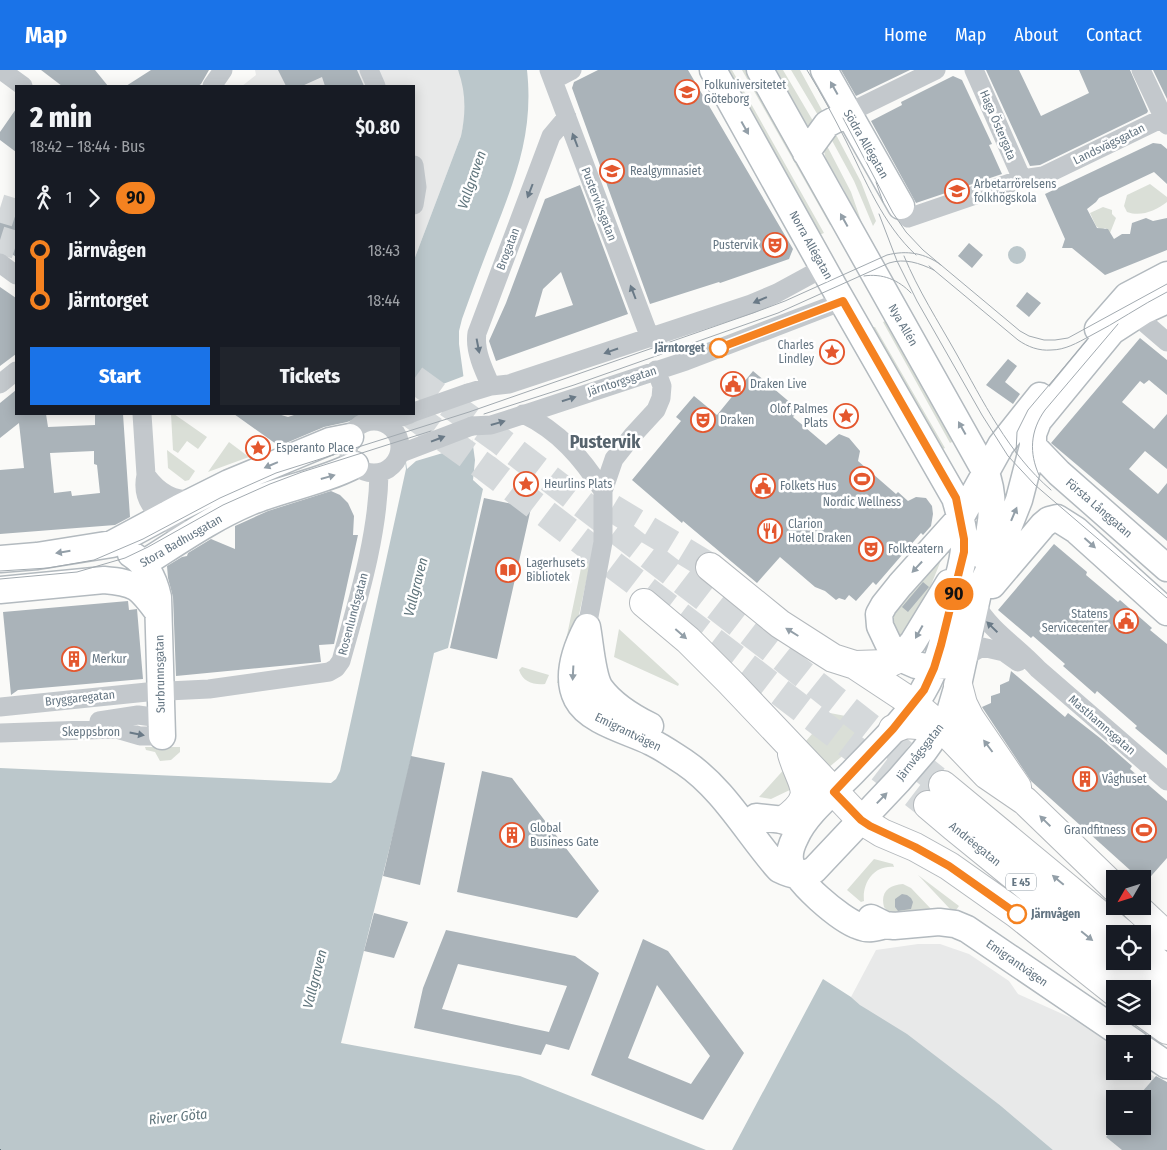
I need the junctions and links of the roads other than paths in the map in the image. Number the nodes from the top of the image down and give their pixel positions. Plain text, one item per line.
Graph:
1 (1, 70) edge
2 (222, 70) edge
3 (368, 70) edge
4 (572, 70) edge
5 (713, 70) edge
6 (760, 70) edge
7 (824, 70) edge
8 (936, 70) edge
9 (974, 70) edge
10 (1141, 70) edge
11 (551, 75) edge
12 (22, 85) edge
13 (213, 85) edge
14 (376, 85) edge
15 (848, 113) junction
16 (567, 117) junction
17 (1166, 119) edge
18 (806, 153) junction
19 (415, 172) edge
20 (1022, 179) junction
21 (415, 199) edge
22 (905, 212) joint
23 (0, 263) edge
24 (824, 268) junction
25 (15, 274) edge
26 (1167, 275) edge
27 (1167, 300) edge
28 (843, 301) junction
29 (1133, 304) junction
30 (650, 338) junction
31 (1167, 342) edge
32 (656, 370) junction
33 (15, 372) edge
34 (0, 384) edge
35 (491, 386) junction
36 (415, 410) edge
37 (523, 414) junction
38 (142, 415) edge
39 (392, 417) edge
40 (350, 437) junction
41 (1033, 446) junction
42 (401, 453) junction
43 (367, 469) junction
44 (985, 471) junction
45 (146, 475) junction
46 (603, 491) junction
47 (196, 500) junction
48 (958, 507) junction
49 (162, 517) junction
50 (189, 534) junction
51 (112, 544) junction
52 (0, 559) edge
53 (143, 564) junction
54 (961, 565) junction
55 (710, 567) tunnel mouth
56 (1167, 568) edge
57 (104, 580) junction
58 (0, 590) edge
59 (977, 599) junction
60 (644, 603) dead end
61 (158, 612) junction
62 (1167, 612) edge
63 (587, 627) junction
64 (900, 658) junction
65 (963, 658) junction
66 (855, 664) junction
67 (934, 668) junction
68 (1038, 669) junction
69 (958, 685) junction
70 (161, 692) junction
71 (914, 704) junction
72 (0, 707) edge
73 (161, 727) joint
74 (941, 727) junction
75 (893, 729) junction
76 (0, 733) edge
77 (792, 748) junction
78 (1167, 780) edge
79 (834, 792) junction
80 (1025, 801) junction
81 (811, 813) junction
82 (756, 818) junction
83 (784, 820) junction
84 (861, 820) junction
85 (802, 871) junction
86 (1106, 879) edge
87 (1145, 915) edge
88 (1111, 925) edge
89 (1167, 936) edge
90 (1106, 951) edge
91 (1151, 957) edge
92 (1130, 970) edge
93 (1167, 970) edge
94 (1106, 985) edge
95 (1167, 1000) edge
96 (1151, 1018) edge
97 (1167, 1030) edge
98 (1123, 1035) edge
99 (1151, 1054) edge
100 (1167, 1065) edge

1 - 12 street
2 - 13 street
3 - 14 street
4 - 11 street
5 -> 24 street, Norra Allégatan
6 - 18 street, Nya Allén
15 -> 7 street, Södra Allégatan
8 - 15 street
9 - 20 street, Haga Östergata
10 - 17 street
11 - 16 street, Pusterviksgatan
15 - 18 street
15 - 22 street, Södra Allégatan
30 -> 16 street, Pusterviksgatan
16 -> 35 street, Brogatan
17 - 20 street, Landsvägsgatan
44 -> 18 street, Nya Allén
19 - 21 street
20 - 22 street
23 - 25 street
24 - 28 street, Norra Allégatan
24 -> 30 street
26 - 29 street
27 - 29 street
28 - 32 street, Järntorgsgatan
28 - 48 street, Norra Allégatan
29 - 31 street
29 - 41 street
29 - 44 street
30 -> 35 street
37 -> 32 street, Järntorgsgatan
32 - 46 street
33 - 34 street
35 - 36 street, bridge
42 -> 37 street, Järntorgsgatan, bridge
37 - 46 street
38 - 45 street
39 - 40 street
39 - 42 street
40 - 43 street, Rosenlundsgatan
40 -> 47 street
41 - 56 street, Första Långgatan
59 -> 41 street, Järnvågsgatan
42 - 43 street
50 -> 43 street, Stora Badhusgatan
43 - 70 street, Rosenlundsgatan
44 - 48 street
44 - 59 street, Nya Allén
45 - 47 street
45 - 49 street
46 - 63 street
47 - 49 street
48 - 54 street
48 -> 64 street
49 - 50 street
49 - 51 street
50 - 53 street, Stora Badhusgatan
51 -> 52 street
51 - 53 street, Surbrunnsgatan
53 - 57 street, Stora Badhusgatan
53 - 61 street, Surbrunnsgatan
54 -> 64 street
54 - 67 street
66 -> 55 highway
57 - 58 street, Stora Badhusgatan
57 - 61 street
59 -> 62 street, Järnvågsgatan
59 - 65 street, Järnvågsgatan
68 -> 59 street, Masthamnsgatan
60 -> 77 highway
61 - 70 street, Surbrunnsgatan
63 - 82 street, Emigrantvägen
63 -> 85 street, Emigrantvägen
64 - 66 highway
64 - 67 street
65 - 67 street, Masthamnsgatan
65 - 68 street, Masthamnsgatan
65 - 69 street, Järnvågsgatan
66 - 71 highway
67 - 71 street
68 - 78 street, Masthamnsgatan
69 - 74 street, Järnvågsgatan
80 -> 69 highway
70 - 72 street, Bryggaregatan
70 - 73 street, Surbrunnsgatan
71 - 74 highway
71 - 75 street
73 - 76 street, Skeppsbron
74 - 75 highway
74 - 80 highway
84 -> 74 street, Järnvågsgatan
75 - 79 street
77 - 79 highway
77 - 83 highway
79 - 81 street
79 - 84 highway
86 -> 80 highway
81 - 83 street
81 - 85 street
82 - 83 street
82 - 85 street, Emigrantvägen
84 - 85 street, Järnvågsgatan
84 - 94 highway
85 - 98 street, Emigrantvägen
87 - 89 highway
88 -> 90 highway, Andréegatan / E 45
91 - 93 highway
92 - 95 highway
96 - 97 highway
99 - 100 street

